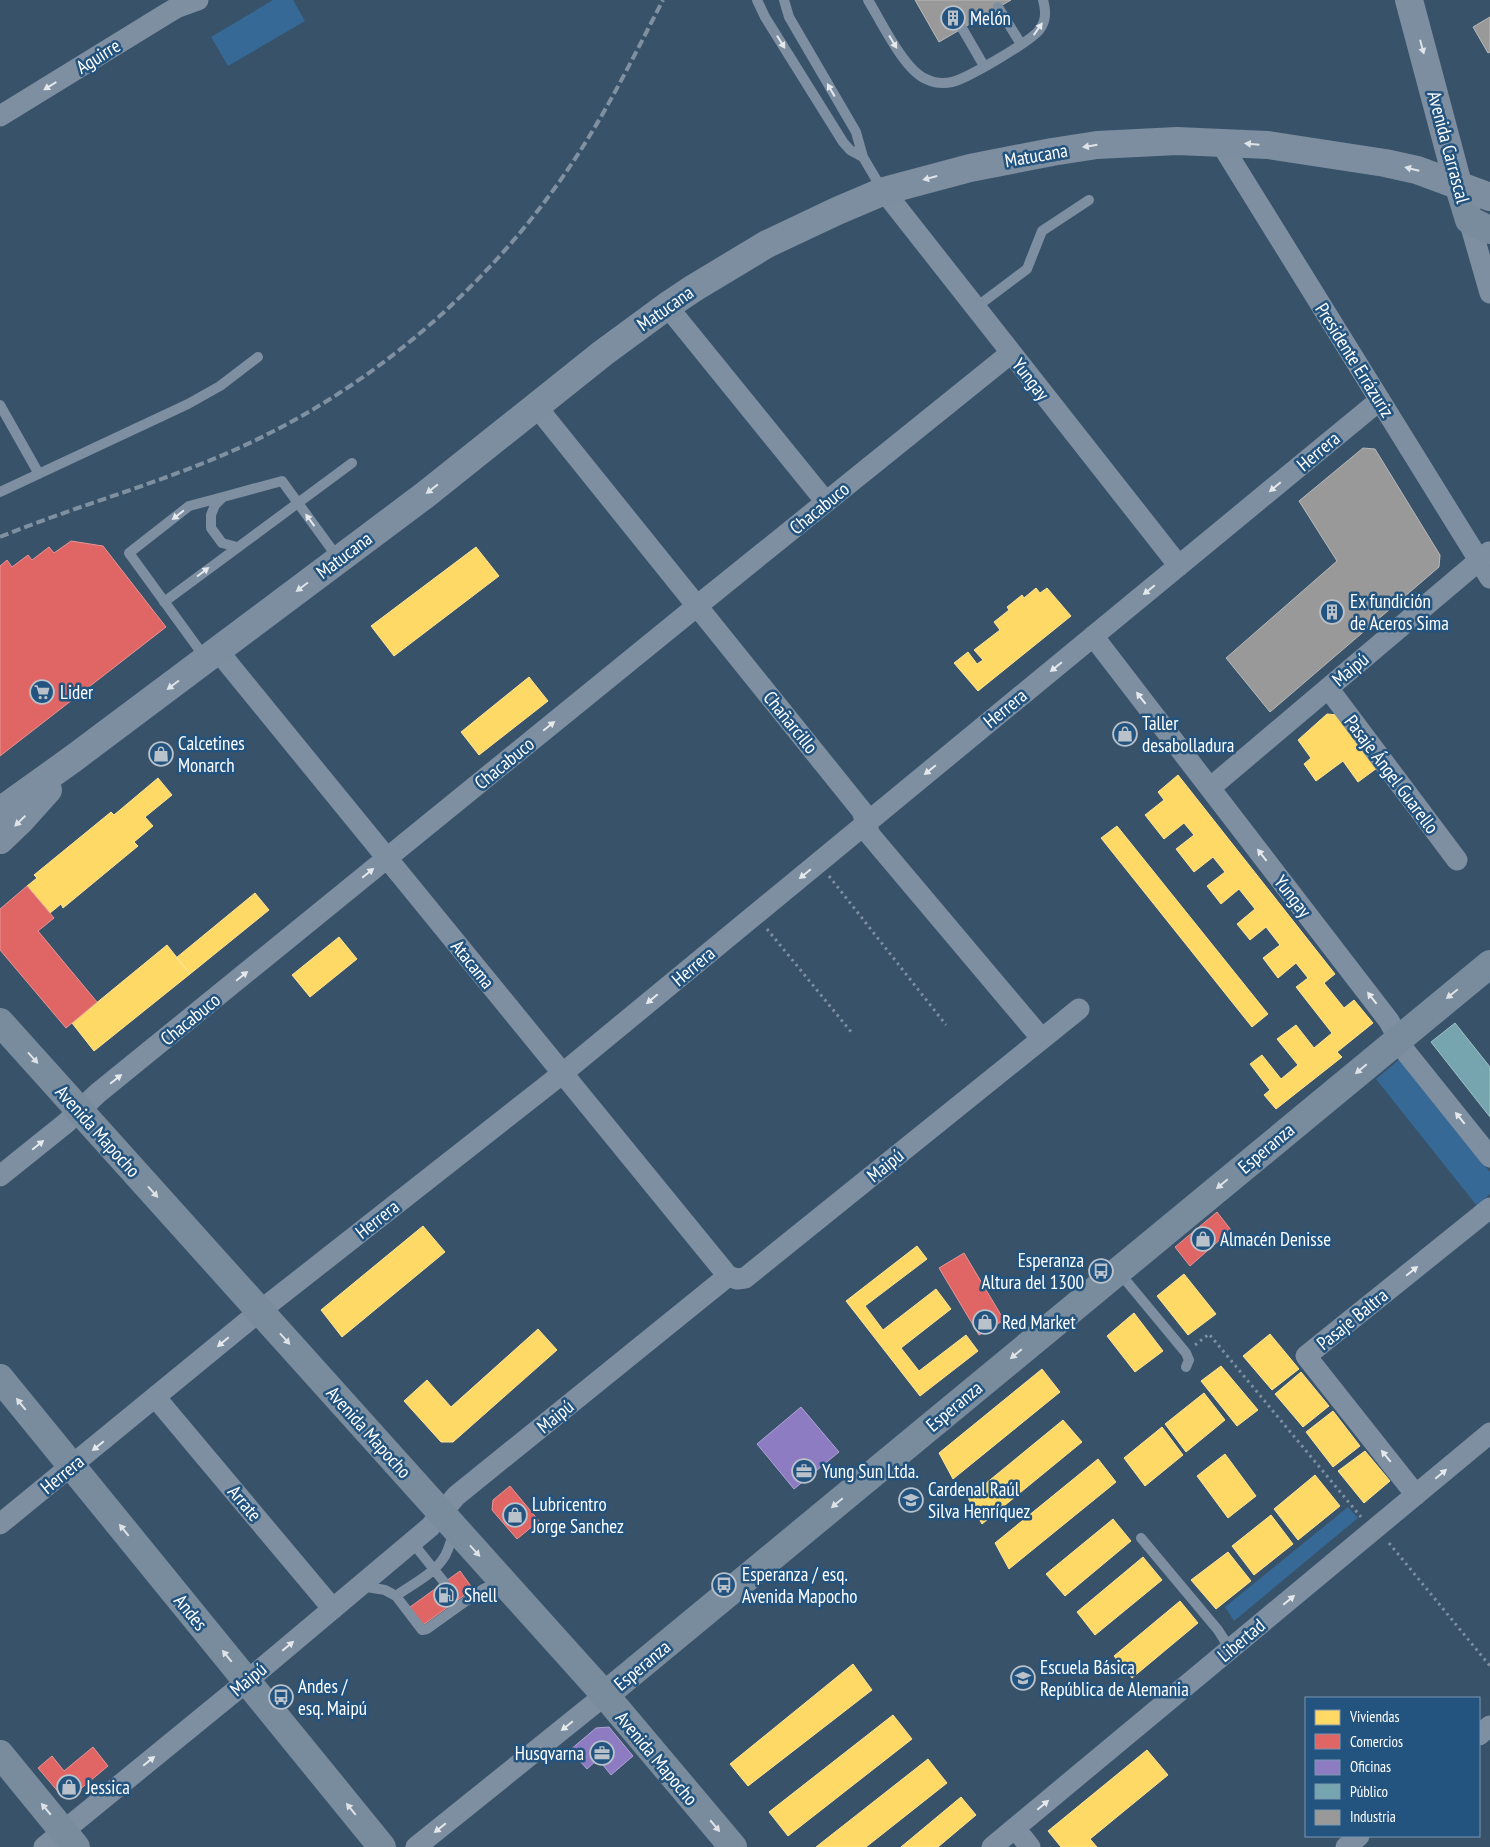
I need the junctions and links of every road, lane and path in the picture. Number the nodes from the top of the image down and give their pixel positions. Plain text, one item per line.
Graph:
1 (198, 0) edge
2 (757, 0) edge
3 (784, 0) edge
4 (868, 0) edge
5 (1043, 0) edge
6 (1409, 0) edge
7 (998, 8) dead end
8 (962, 28) dead end
9 (1020, 44) junction
10 (984, 66) junction
11 (0, 116) edge
12 (1220, 142) junction
13 (863, 157) junction
14 (1458, 184) junction
15 (884, 191) junction
16 (1490, 197) edge
17 (1089, 200) dead end
18 (1479, 225) edge
19 (1490, 293) edge
20 (667, 306) junction
21 (975, 308) junction
22 (1011, 353) junction
23 (258, 357) dead end
24 (1380, 400) junction
25 (0, 405) edge
26 (536, 406) junction
27 (352, 463) dead end
28 (39, 474) junction
29 (0, 492) edge
30 (223, 497) junction
31 (826, 502) junction
32 (298, 503) junction
33 (237, 547) junction
34 (1484, 555) edge
35 (339, 559) junction
36 (1179, 566) junction
37 (1490, 578) edge
38 (164, 602) junction
39 (697, 606) junction
40 (1093, 636) junction
41 (212, 656) junction
42 (1328, 688) junction
43 (74, 758) junction
44 (1210, 788) junction
45 (0, 811) edge
46 (866, 823) junction
47 (0, 840) edge
48 (387, 858) junction
49 (1457, 860) dead end
50 (836, 884) dead end
51 (773, 936) dead end
52 (1490, 964) edge
53 (1079, 1009) dead end
54 (0, 1022) edge
55 (946, 1025) dead end
56 (852, 1033) dead end
57 (1399, 1038) junction
58 (1042, 1039) junction
59 (562, 1074) junction
60 (80, 1110) junction
61 (1490, 1156) edge
62 (0, 1176) edge
63 (1490, 1208) edge
64 (1118, 1270) junction
65 (728, 1276) junction
66 (260, 1311) junction
67 (1186, 1353) junction
68 (1186, 1367) dead end
69 (0, 1378) edge
70 (156, 1398) junction
71 (1490, 1433) edge
72 (71, 1467) junction
73 (1416, 1495) junction
74 (448, 1521) junction
75 (1369, 1522) junction
76 (0, 1524) edge
77 (1141, 1538) dead end
78 (412, 1542) junction
79 (433, 1569) junction
80 (444, 1582) dead end
81 (360, 1586) junction
82 (507, 1587) junction
83 (396, 1596) junction
84 (332, 1609) junction
85 (1230, 1649) junction
86 (1490, 1666) edge
87 (247, 1680) junction
88 (605, 1695) junction
89 (1490, 1726) edge
90 (1480, 1734) edge
91 (0, 1754) edge
92 (1015, 1828) junction
93 (1358, 1837) edge
94 (61, 1842) edge
95 (382, 1847) edge
96 (416, 1847) edge
97 (733, 1847) edge
98 (992, 1847) edge
99 (1030, 1847) edge
100 (1346, 1847) edge

1 -> 11 street, Aguirre
2 -> 13 lane
13 -> 3 lane
4 -> 10 lane
9 -> 5 lane
6 -> 14 main road, Avenida Carrascal
7 - 9 lane
8 - 10 lane
9 - 10 lane
14 -> 12 main road, Matucana
12 -> 15 main road, Matucana
12 - 24 street, Presidente Errázuriz
13 - 15 lane
14 - 16 main road, Matucana
14 - 18 main road, Avenida Carrascal
15 - 20 main road, Matucana
15 - 21 street, Yungay
17 - 21 lane
18 - 19 street, Avenida Carrascal
20 - 26 main road, Matucana
20 - 31 street
21 - 22 street, Yungay
22 - 31 street, Chacabuco
22 - 36 street, Yungay
23 - 28 lane
24 - 34 street, Presidente Errázuriz
24 -> 36 street, Herrera
25 - 28 lane
26 -> 35 main road, Matucana
26 - 39 street, Chañarcillo
27 - 32 lane
28 - 29 lane
30 - 32 lane
30 - 33 lane
30 -> 38 lane
31 - 39 street, Chacabuco
32 - 33 lane
35 -> 32 lane
38 -> 33 lane
34 - 37 street, Presidente Errázuriz
34 - 42 street, Maipú
35 -> 41 main road, Matucana
36 -> 40 street, Herrera
38 - 41 lane
39 - 46 street, Chañarcillo
48 -> 39 street, Chacabuco
44 -> 40 street, Yungay
40 -> 46 street, Herrera
41 -> 43 main road, Matucana
41 - 48 street, Atacama
42 - 44 street, Maipú
42 - 49 street, Pasaje Ángel Guarello
43 - 45 main road, Matucana
43 -> 47 main road
57 -> 44 street, Yungay
46 - 58 street, Chañarcillo
46 -> 59 street, Herrera
48 - 59 street, Atacama
60 -> 48 street, Chacabuco
50 - 55 path
51 - 56 path
52 -> 57 main road, Esperanza
53 - 58 street, Maipú
54 -> 60 main road, Avenida Mapocho
61 -> 57 street, Yungay
57 -> 64 main road, Esperanza
58 - 65 street, Maipú
59 - 65 street, Atacama
59 - 66 street, Herrera
62 -> 60 street, Chacabuco
60 -> 66 main road, Avenida Mapocho
73 -> 63 street, Pasaje Baltra
64 - 67 lane
64 -> 88 main road, Esperanza
65 - 74 street, Maipú
66 -> 70 street, Herrera
66 -> 74 main road, Avenida Mapocho
67 - 68 lane
67 - 75 path
72 -> 69 main road, Andes
70 -> 72 street, Herrera
70 - 84 street, Arrate
73 -> 71 street, Libertad
72 - 76 street, Herrera
87 -> 72 main road, Andes
73 - 75 street, Libertad
74 - 78 street, Maipú
74 - 79 lane
74 -> 82 main road, Avenida Mapocho
85 -> 75 street, Libertad
75 - 86 path
77 - 85 lane
78 - 79 lane
78 - 81 street, Maipú
79 - 80 lane
79 - 83 lane
81 - 83 lane
81 - 84 street, Maipú
82 - 83 lane
82 - 88 main road, Avenida Mapocho
87 -> 84 street, Maipú
92 -> 85 street, Libertad
94 -> 87 street, Maipú
95 -> 87 main road, Andes
88 -> 96 street, Esperanza
88 -> 97 main road, Avenida Mapocho
89 - 90 street
94 -> 91 main road
92 - 98 street, Libertad
92 - 99 street
93 - 100 street

